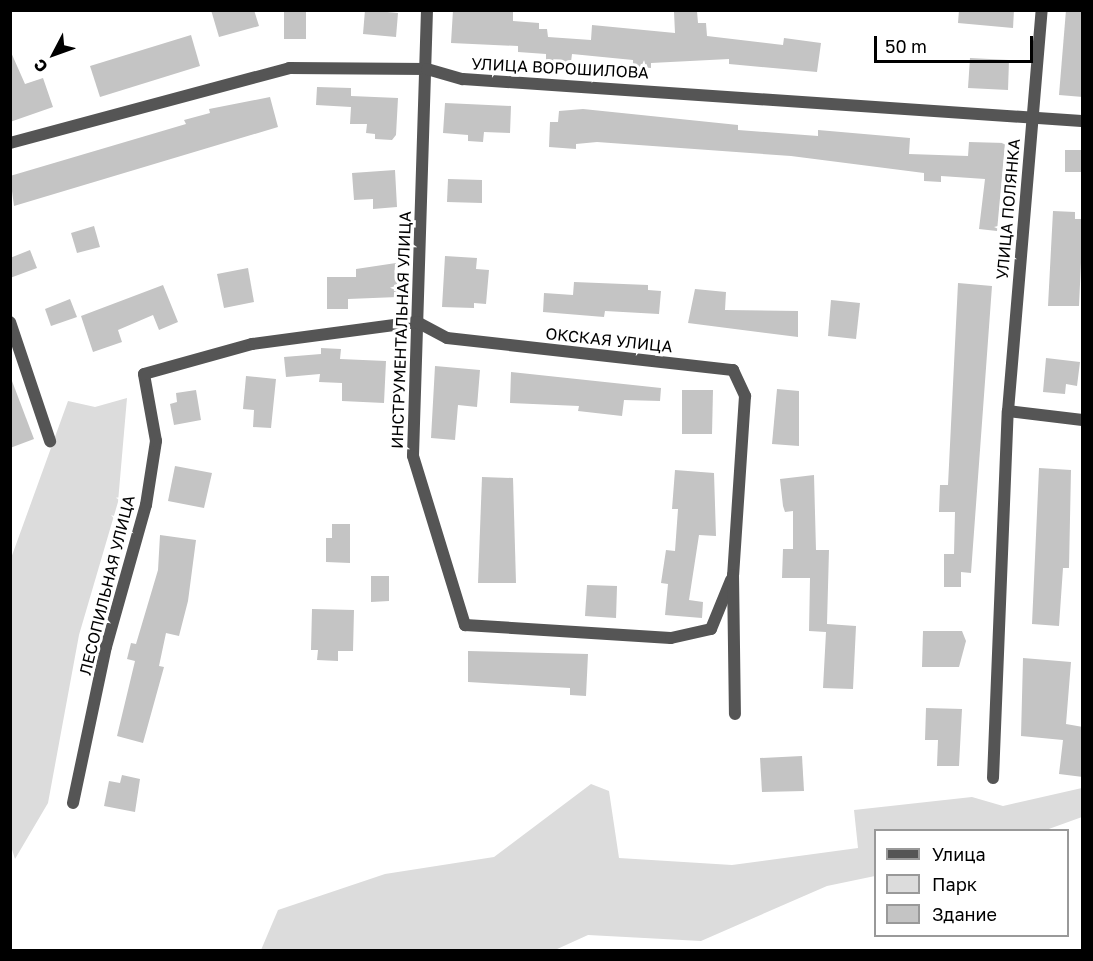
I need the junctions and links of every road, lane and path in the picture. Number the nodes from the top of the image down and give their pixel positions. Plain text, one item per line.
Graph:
1 (427, 10) edge
2 (1042, 10) edge
3 (427, 69) junction
4 (1033, 116) junction
5 (1083, 121) edge
6 (10, 143) edge
7 (10, 322) edge
8 (417, 322) junction
9 (1008, 411) junction
10 (1083, 420) edge
11 (50, 441) dead end
12 (733, 575) junction
13 (735, 714) dead end
14 (993, 778) dead end
15 (73, 803) dead end

1 - 3 street, ИНСТРУМЕНТАЛЬНАЯ УЛИЦА
2 - 4 street, УЛИЦА ПОЛЯНКА
3 - 4 street, УЛИЦА ВОРОШИЛОВА
3 - 6 street, УЛИЦА ВОРОШИЛОВА
3 - 8 street, ИНСТРУМЕНТАЛЬНАЯ УЛИЦА
4 - 5 street, УЛИЦА ВОРОШИЛОВА
4 - 9 street, УЛИЦА ПОЛЯНКА
7 - 11 street
8 - 12 street, ОКСКАЯ УЛИЦА
8 - 12 street, ИНСТРУМЕНТАЛЬНАЯ УЛИЦА
8 - 15 street, ЛЕСОПИЛЬНАЯ УЛИЦА
9 - 10 street
9 - 14 street, УЛИЦА ПОЛЯНКА
12 - 13 street, ОКСКАЯ УЛИЦА

